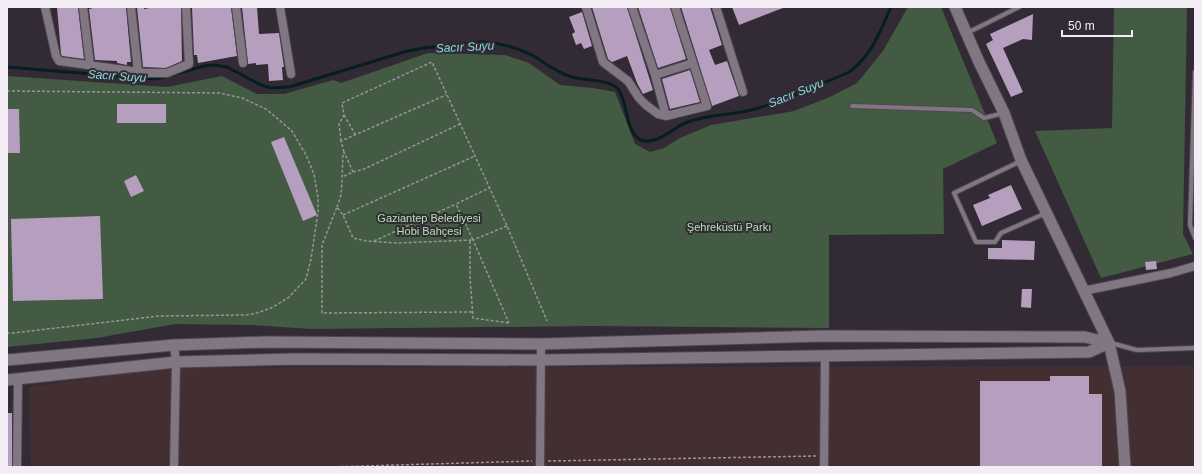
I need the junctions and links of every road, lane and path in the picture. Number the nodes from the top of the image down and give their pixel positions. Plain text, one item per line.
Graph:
1 (45, 7) edge
2 (83, 7) edge
3 (131, 7) edge
4 (186, 7) edge
5 (236, 7) edge
6 (280, 7) edge
7 (586, 7) edge
8 (632, 7) edge
9 (675, 7) edge
10 (716, 7) edge
11 (955, 7) edge
12 (1019, 7) edge
13 (966, 33) junction
14 (243, 63) dead end
15 (693, 63) junction
16 (90, 65) junction
17 (138, 72) junction
18 (1195, 72) edge
19 (291, 74) dead end
20 (656, 75) junction
21 (7, 91) edge
22 (742, 92) dead end
23 (447, 94) junction
24 (852, 106) dead end
25 (1004, 113) junction
26 (344, 115) junction
27 (666, 116) junction
28 (460, 124) junction
29 (355, 135) junction
30 (341, 141) junction
31 (344, 152) junction
32 (475, 156) junction
33 (1021, 160) junction
34 (353, 172) junction
35 (342, 177) junction
36 (489, 188) junction
37 (456, 204) junction
38 (337, 208) junction
39 (1047, 212) junction
40 (343, 215) junction
41 (506, 226) junction
42 (1195, 238) edge
43 (473, 240) junction
44 (372, 241) junction
45 (470, 241) junction
46 (1195, 266) edge
47 (1083, 291) junction
48 (472, 312) junction
49 (547, 321) dead end
50 (7, 333) edge
51 (1109, 342) junction
52 (541, 344) junction
53 (174, 345) junction
54 (1195, 348) edge
55 (825, 355) junction
56 (7, 360) edge
57 (541, 360) junction
58 (176, 362) junction
59 (13, 380) edge
60 (824, 456) junction
61 (540, 464) edge
62 (17, 467) edge
63 (174, 467) edge
64 (331, 467) edge
65 (824, 467) edge
66 (1125, 467) edge

1 - 16 street
2 - 16 street
3 - 17 street
4 - 17 street
5 - 14 street
6 - 19 street
7 - 27 street
8 - 20 street
9 - 15 street
10 - 22 street
11 - 13 street
12 - 13 lane
13 - 25 street
15 - 20 street
15 - 27 street
16 - 17 street
18 - 42 lane
20 - 27 street
21 - 50 path
23 - 26 path
23 - 28 path
23 - 29 path
24 - 25 lane
25 - 33 street
26 - 29 path
26 - 30 path
28 - 32 path
28 - 34 path
29 - 30 path
30 - 31 path
31 - 34 path
31 - 35 path
32 - 36 path
32 - 40 path
33 - 39 street
33 - 39 lane
34 - 35 path
35 - 38 path
36 - 37 path
36 - 41 path
37 - 43 path
37 - 44 path
38 - 40 path
38 - 48 path
39 - 47 street
40 - 44 path
41 - 43 path
41 - 49 path
43 - 45 path
43 - 48 path
44 - 45 path
45 - 48 path
46 - 47 street
47 - 51 street
51 - 52 street
51 - 54 lane
51 - 55 street
51 - 66 street
52 - 53 street
52 - 57 street
53 - 56 street
53 - 58 street
55 - 57 street
55 - 60 street
57 - 58 street
57 - 61 street
58 - 59 street
58 - 63 street
59 - 62 street
60 - 61 path
60 - 65 street
61 - 64 path

